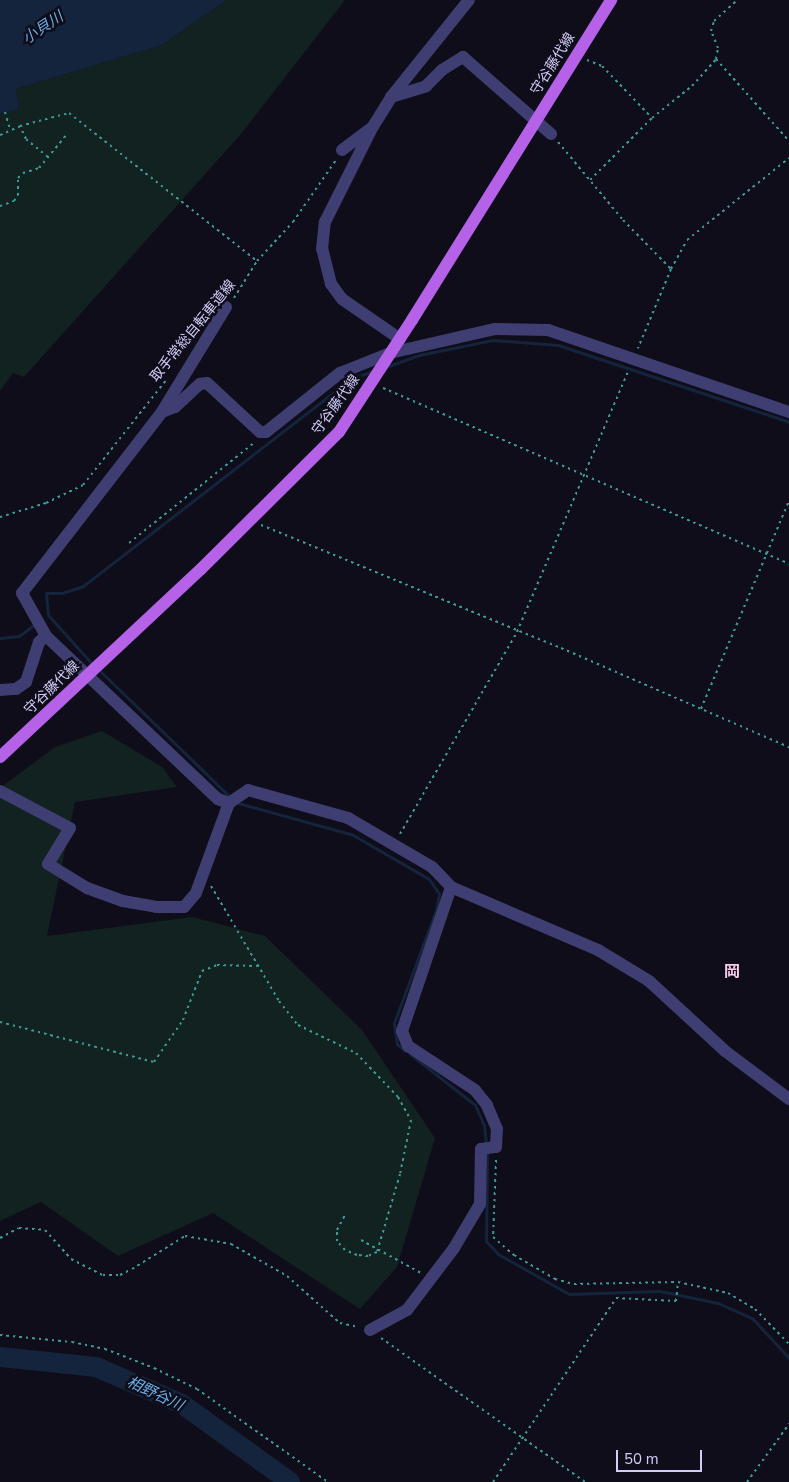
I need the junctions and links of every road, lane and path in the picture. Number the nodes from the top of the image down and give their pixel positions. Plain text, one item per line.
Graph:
1 (469, 0) edge
2 (611, 0) edge
3 (737, 0) edge
4 (576, 55) junction
5 (716, 59) junction
6 (391, 97) junction
7 (5, 112) dead end
8 (536, 118) junction
9 (652, 118) junction
10 (20, 126) junction
11 (372, 128) junction
12 (10, 129) junction
13 (68, 133) dead end
14 (551, 134) joint
15 (0, 135) edge
16 (789, 140) edge
17 (342, 150) joint
18 (48, 156) junction
19 (789, 158) edge
20 (590, 180) junction
21 (0, 206) edge
22 (257, 261) junction
23 (671, 269) junction
24 (226, 307) joint
25 (400, 339) junction
26 (389, 355) junction
27 (633, 360) junction
28 (169, 376) dead end
29 (373, 381) junction
30 (162, 412) junction
31 (789, 412) edge
32 (266, 432) junction
33 (584, 474) junction
34 (789, 501) edge
35 (0, 516) edge
36 (250, 520) junction
37 (129, 543) dead end
38 (767, 554) junction
39 (789, 564) edge
40 (44, 632) junction
41 (517, 632) junction
42 (93, 670) junction
43 (0, 690) edge
44 (701, 709) junction
45 (789, 747) edge
46 (0, 757) edge
47 (0, 791) edge
48 (233, 800) junction
49 (393, 843) junction
50 (203, 874) junction
51 (451, 887) junction
52 (258, 966) junction
53 (0, 1022) edge
54 (789, 1099) edge
55 (496, 1146) junction
56 (345, 1215) dead end
57 (0, 1238) edge
58 (361, 1240) dead end
59 (378, 1249) junction
60 (430, 1278) junction
61 (678, 1282) junction
62 (370, 1330) junction
63 (0, 1335) edge
64 (789, 1344) edge
65 (789, 1424) edge
66 (522, 1439) junction
67 (328, 1482) edge
68 (493, 1482) edge
69 (585, 1482) edge
70 (747, 1482) edge

1 - 6 street
2 - 4 main road, 守谷藤代線
3 - 5 path
4 - 8 main road, 守谷藤代線
4 - 9 path
5 - 9 path
5 - 16 path
6 - 8 street
6 - 11 street
7 - 12 path
8 - 14 street
8 - 25 main road, 守谷藤代線
9 - 20 path
10 - 12 path
10 - 18 path
10 - 22 path
11 - 17 street
11 - 25 street
12 - 15 path
13 - 18 path
14 - 20 path
17 - 22 path, 取手常総自転車道線
18 - 21 path
19 - 23 path
20 - 23 path
22 - 24 path, 取手常総自転車道線
23 - 27 path
24 - 30 street
25 - 26 main road, 守谷藤代線
26 - 27 street
26 - 29 main road, 守谷藤代線
26 - 32 street
27 - 31 street
27 - 33 path
28 - 35 path, 取手常総自転車道線
29 - 33 path
29 - 36 main road, 守谷藤代線
30 - 32 street
30 - 40 street
32 - 37 path
33 - 38 path
33 - 41 path
34 - 38 path
36 - 41 path
36 - 42 main road, 守谷藤代線
38 - 39 path
38 - 44 path
40 - 42 street
40 - 43 street
41 - 44 path
41 - 49 path
42 - 46 main road, 守谷藤代線
42 - 48 street
44 - 45 path
47 - 50 street
48 - 49 street
48 - 50 street
49 - 51 street
50 - 52 path
51 - 54 street
51 - 55 street
52 - 53 path
52 - 59 path
55 - 60 street
55 - 61 path
56 - 59 path
57 - 62 path
58 - 59 path
59 - 60 path
60 - 62 street
61 - 64 path
61 - 66 path
62 - 66 path
63 - 67 path
65 - 70 path
66 - 68 path
66 - 69 path

